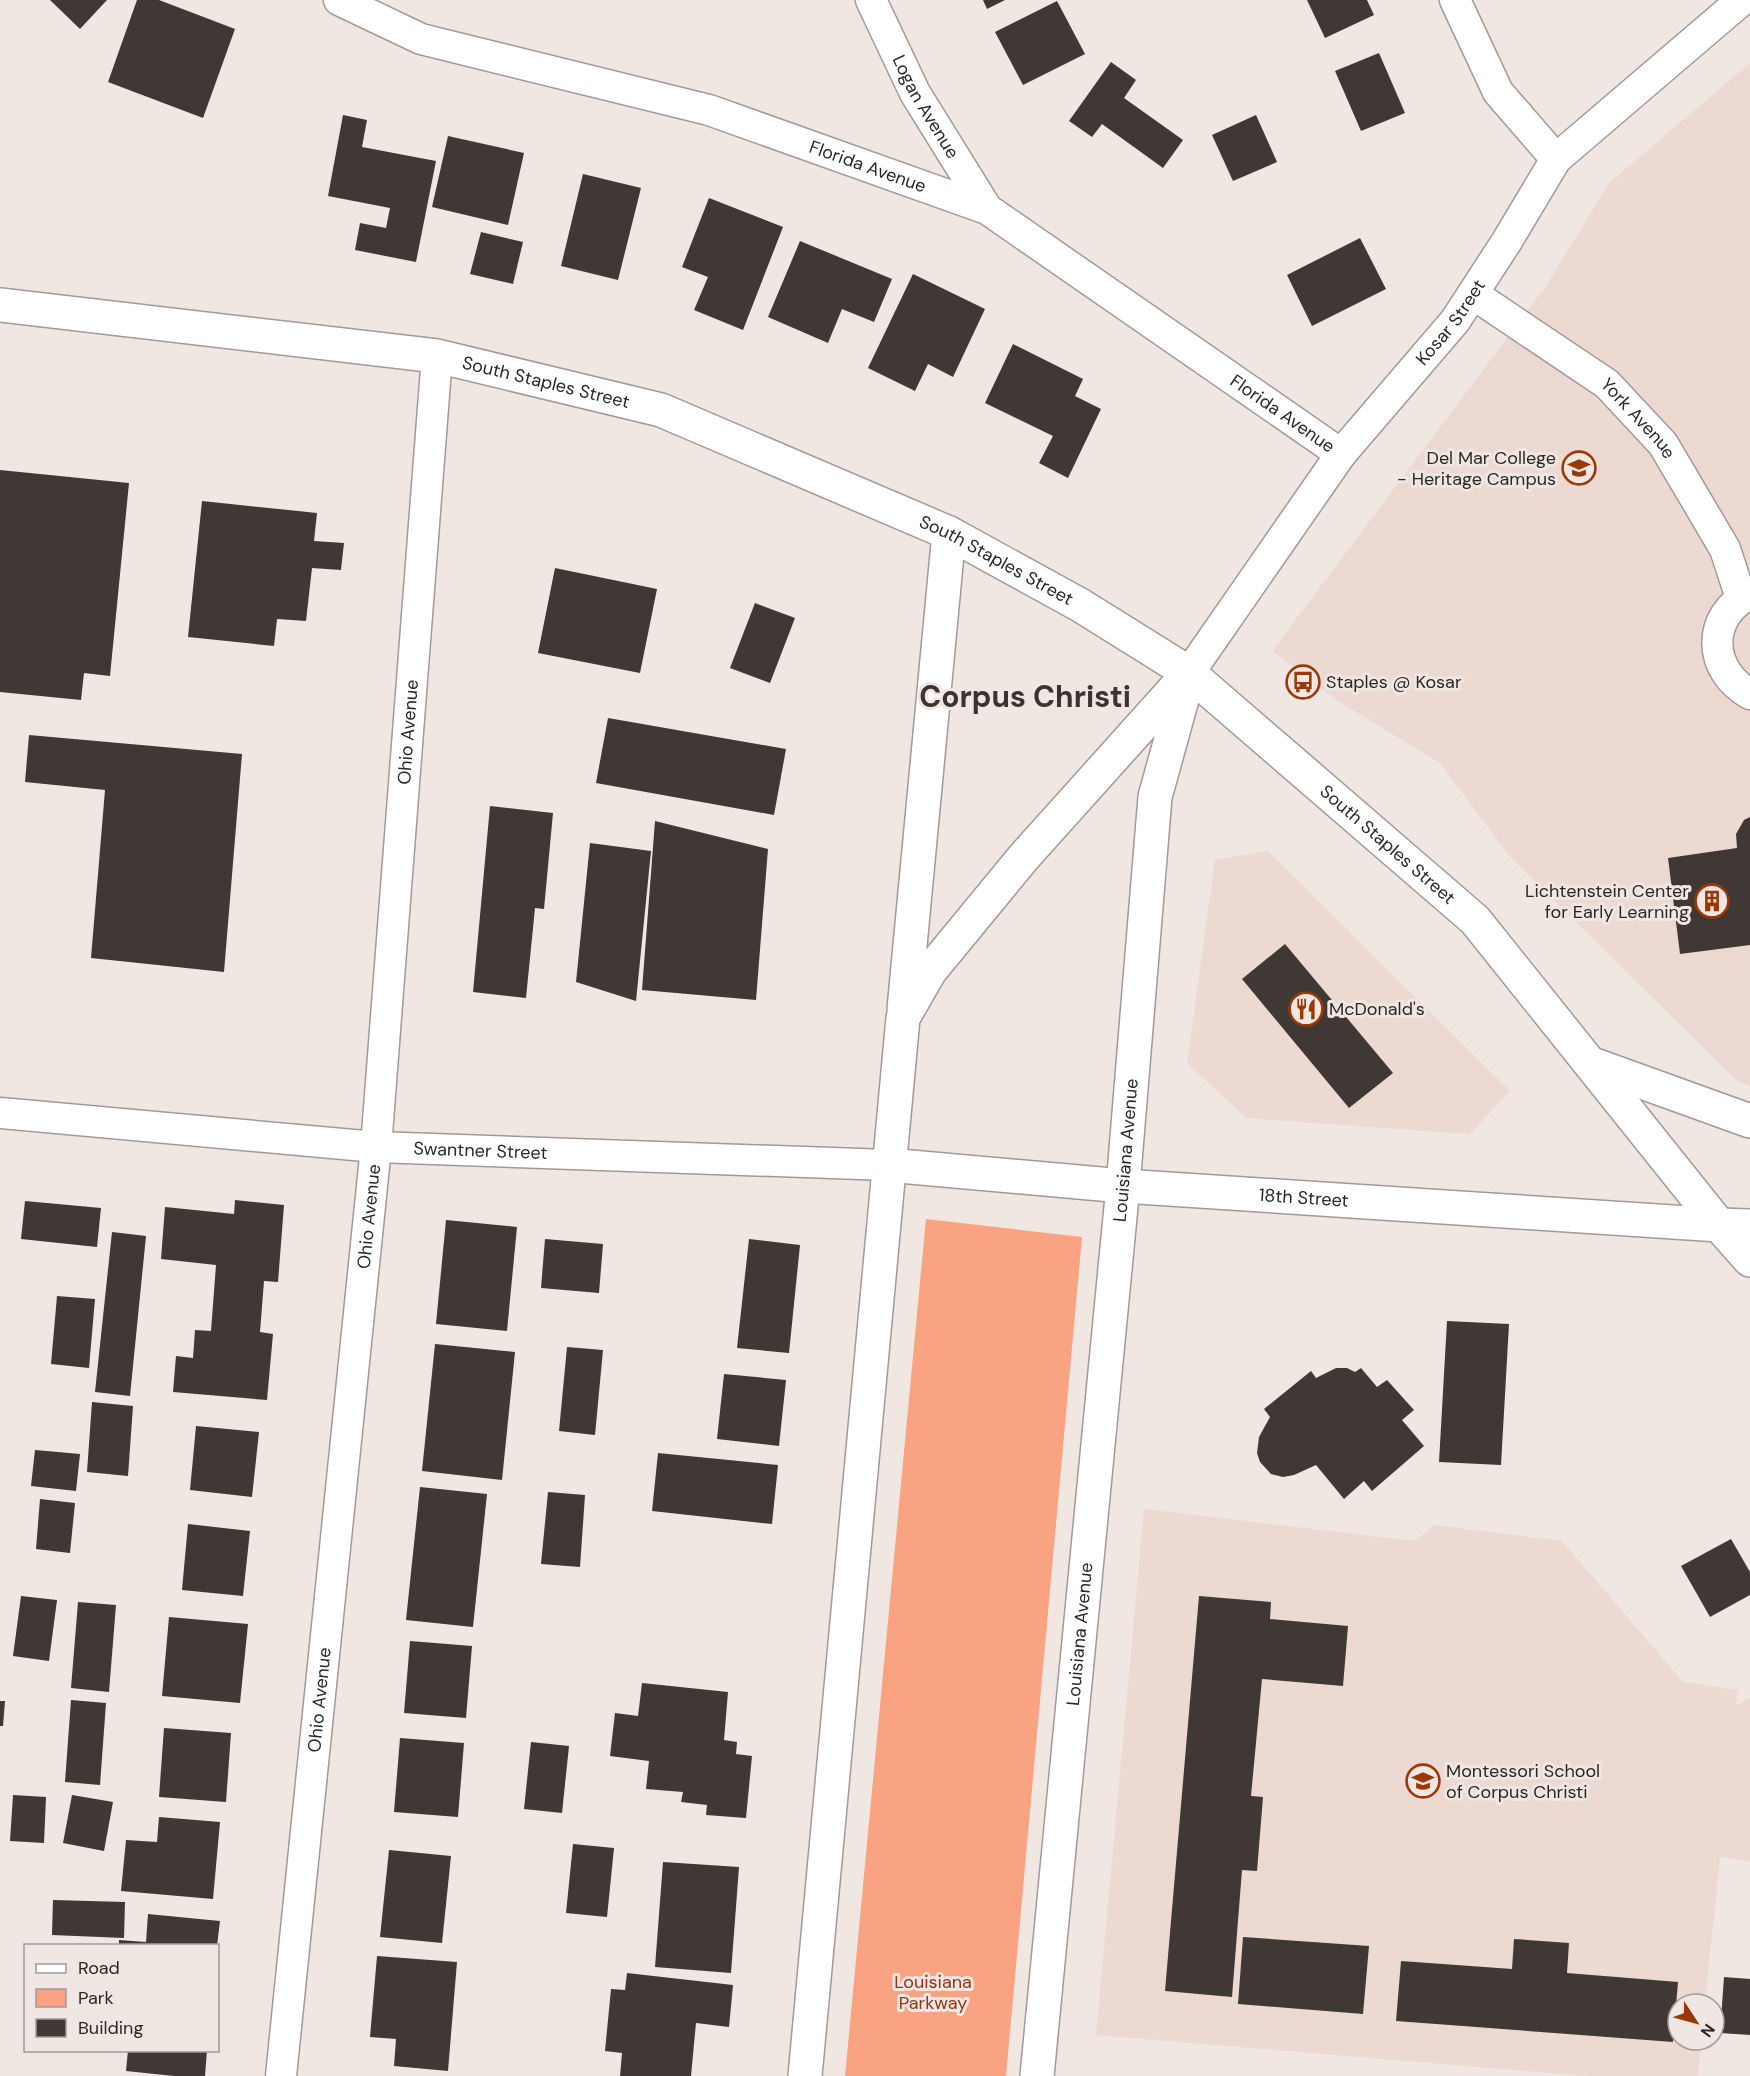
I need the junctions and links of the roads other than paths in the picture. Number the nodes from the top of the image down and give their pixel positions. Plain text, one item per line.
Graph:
1 (339, 0) edge
2 (871, 0) edge
3 (1455, 0) edge
4 (1742, 0) edge
5 (1556, 159) junction
6 (987, 209) junction
7 (1473, 294) junction
8 (0, 305) edge
9 (437, 356) junction
10 (1341, 454) junction
11 (949, 533) junction
12 (1746, 596) edge
13 (1189, 673) junction
14 (1750, 694) edge
15 (903, 1018) junction
16 (1592, 1064) junction
17 (0, 1113) edge
18 (1750, 1121) edge
19 (376, 1147) junction
20 (888, 1165) junction
21 (1124, 1186) junction
22 (1735, 1225) edge
23 (1750, 1260) edge
24 (281, 2076) edge
25 (805, 2076) edge
26 (1037, 2076) edge

1 - 6 street, Florida Avenue
2 - 6 street, Logan Avenue
3 - 5 street
4 - 5 street, Kosar Street
5 - 7 street, Kosar Street
6 - 10 street, Florida Avenue
7 - 10 street, Kosar Street
7 - 12 street, York Avenue
8 - 9 main road, South Staples Street
9 - 11 main road, South Staples Street
9 - 19 street, Ohio Avenue
10 - 13 street, Kosar Street
11 - 13 main road, South Staples Street
11 - 15 main road
12 - 14 street, York Avenue
13 - 15 main road
13 - 16 main road, South Staples Street
13 - 21 main road, Louisiana Avenue
15 - 20 main road
16 - 18 main road
16 - 22 main road, South Staples Street
17 - 19 street, Swantner Street
19 - 20 street, Swantner Street
19 - 24 street, Ohio Avenue
20 - 21 main road, 18th Street
20 - 25 main road
21 - 22 main road, 18th Street
21 - 26 main road, Louisiana Avenue
22 - 23 main road, South Staples Street

